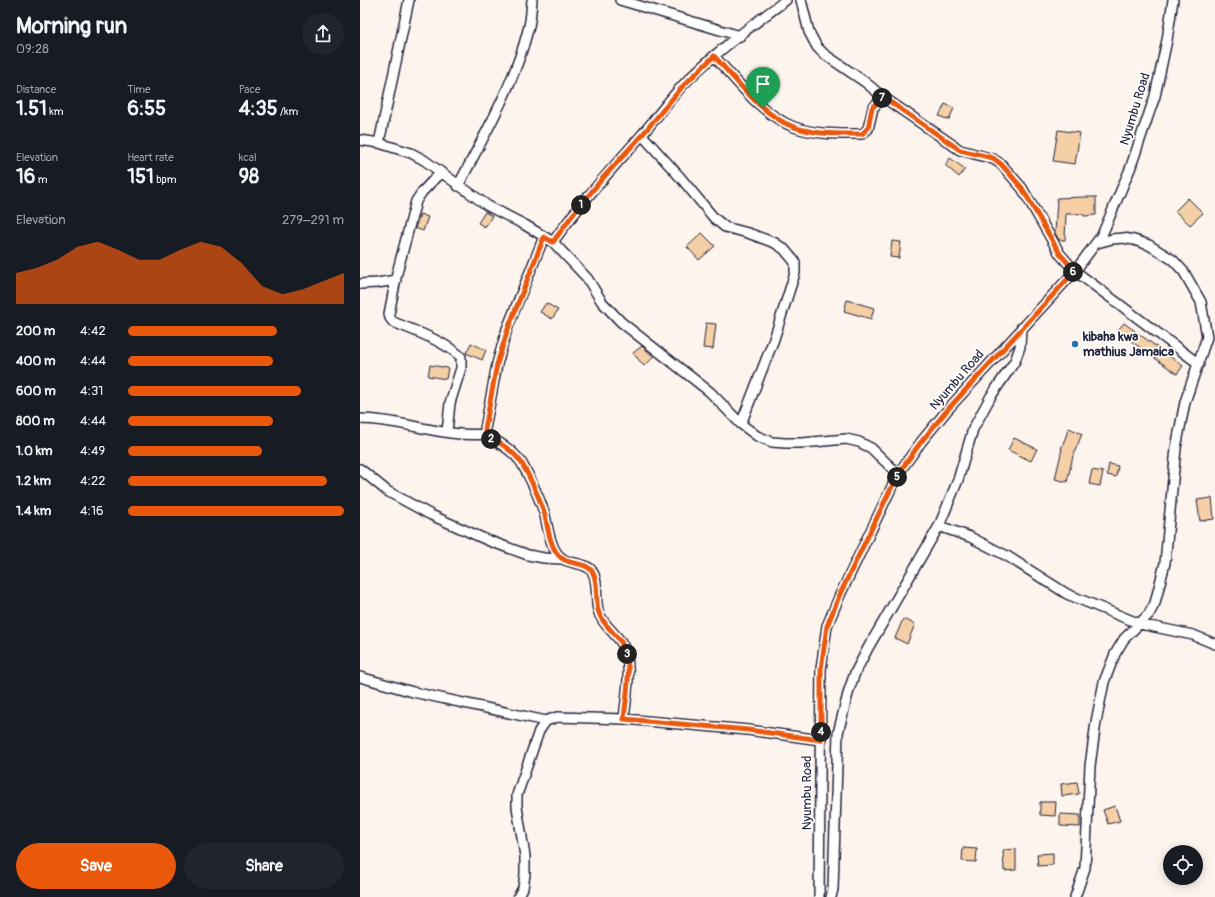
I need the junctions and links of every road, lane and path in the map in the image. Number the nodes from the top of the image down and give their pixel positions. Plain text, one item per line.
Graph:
1 (408, 0) edge
2 (532, 0) edge
3 (620, 0) edge
4 (786, 0) edge
5 (801, 0) edge
6 (1173, 0) edge
7 (740, 36) junction
8 (714, 56) junction
9 (883, 97) junction
10 (642, 135) junction
11 (360, 140) edge
12 (379, 143) junction
13 (440, 173) junction
14 (458, 186) junction
15 (544, 237) junction
16 (553, 242) junction
17 (1098, 243) junction
18 (1075, 271) junction
19 (396, 280) junction
20 (360, 284) edge
21 (1021, 328) junction
22 (1211, 338) edge
23 (1199, 364) junction
24 (360, 419) edge
25 (741, 424) junction
26 (447, 432) junction
27 (485, 434) junction
28 (360, 469) edge
29 (898, 474) junction
30 (940, 526) junction
31 (562, 559) junction
32 (1140, 624) junction
33 (1215, 644) edge
34 (360, 677) edge
35 (624, 719) junction
36 (546, 721) junction
37 (821, 740) junction
38 (518, 897) edge
39 (819, 897) edge
40 (831, 897) edge
41 (1075, 897) edge

1 - 12 street
2 - 14 street
3 - 7 street
4 - 7 street
5 - 9 street
6 - 17 street, Nyumbu Road
7 - 8 street
8 - 9 street
8 - 10 street
9 - 18 street
10 - 16 street
10 - 25 street
11 - 12 street
12 - 13 street
13 - 14 street
13 - 19 street
14 - 15 street
15 - 16 street
15 - 27 street
16 - 25 street
17 - 18 street, Nyumbu Road
17 - 22 street
18 - 21 street, Nyumbu Road
18 - 23 street
19 - 20 street
19 - 26 street
21 - 29 street, Nyumbu Road
21 - 30 street
22 - 23 street
23 - 32 street
24 - 26 street
25 - 29 street
26 - 27 street
27 - 31 street
28 - 31 street
29 - 37 street, Nyumbu Road
30 - 32 street
30 - 40 street
31 - 35 street
32 - 33 street
32 - 41 street
34 - 36 street
35 - 36 street
35 - 37 street
36 - 38 street
37 - 39 street, Nyumbu Road

